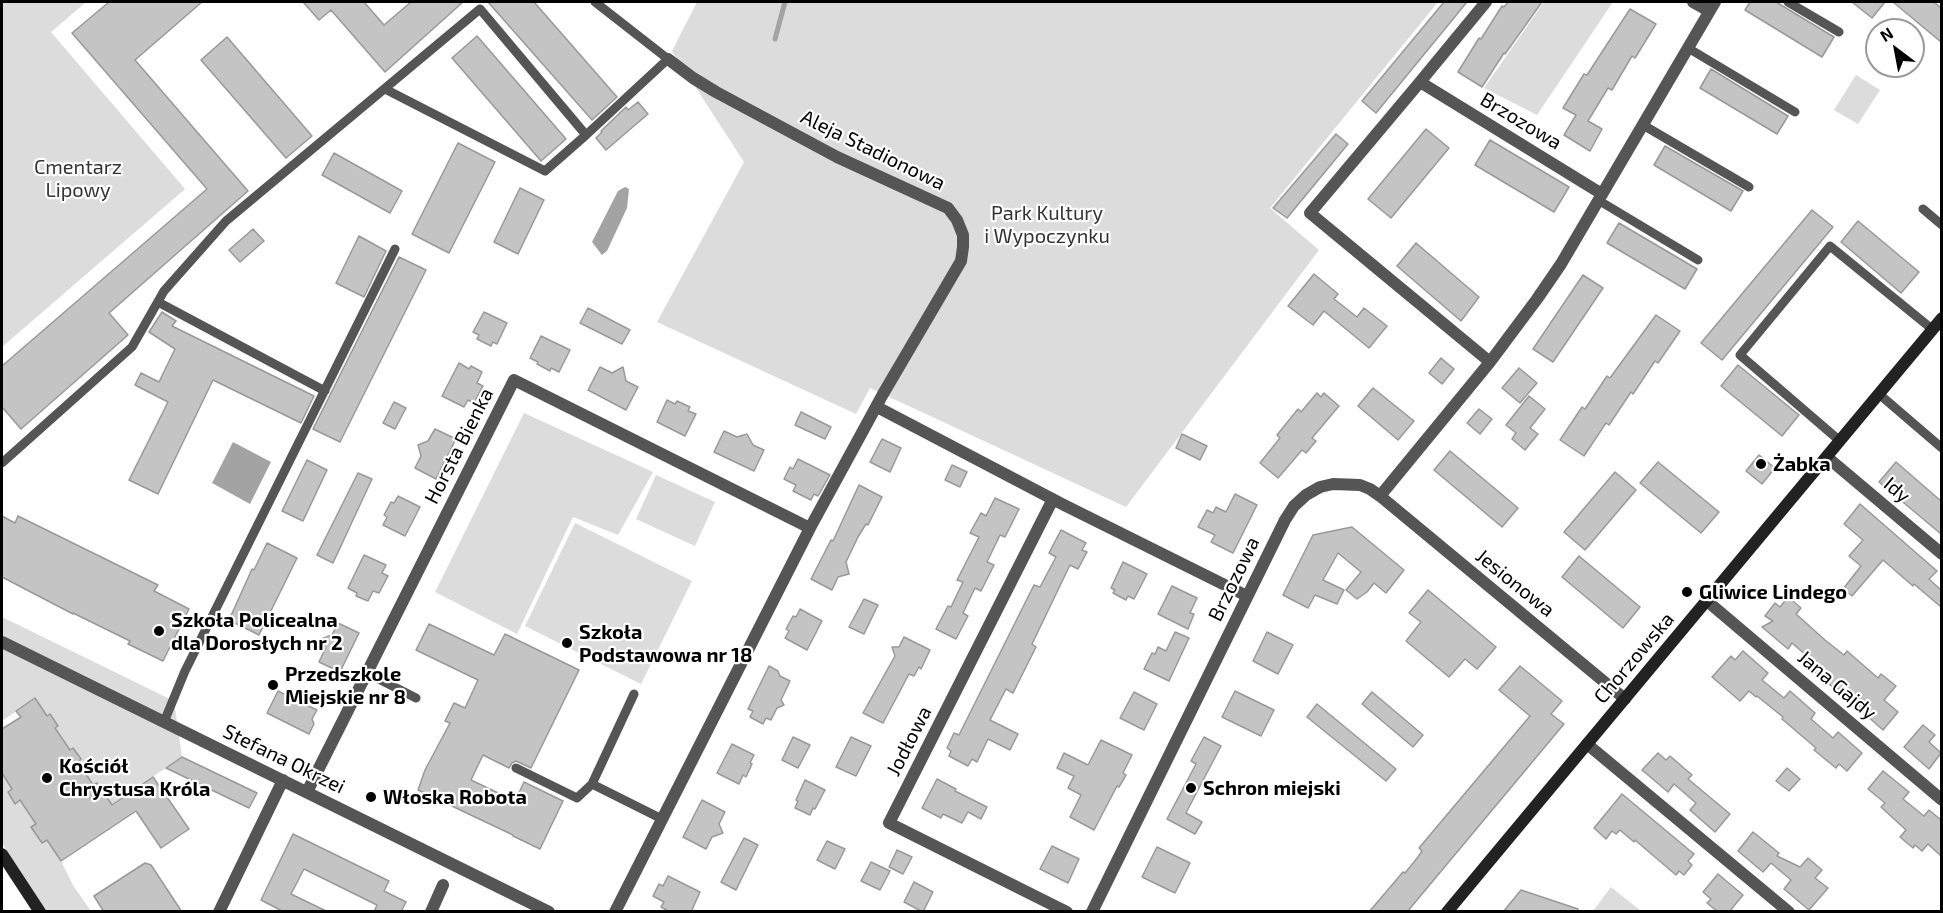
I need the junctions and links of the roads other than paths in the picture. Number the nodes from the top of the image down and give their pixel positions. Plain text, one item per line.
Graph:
1 (595, 2) edge
2 (1486, 2) edge
3 (1693, 2) edge
4 (1788, 2) edge
5 (1712, 6) edge
6 (1839, 32) dead end
7 (1688, 48) junction
8 (668, 59) junction
9 (1420, 82) junction
10 (385, 89) junction
11 (1795, 112) dead end
12 (1642, 125) junction
13 (586, 135) junction
14 (1749, 187) dead end
15 (1600, 197) junction
16 (1923, 209) dead end
17 (1941, 225) edge
18 (395, 249) dead end
19 (1698, 260) dead end
20 (158, 302) junction
21 (1941, 318) edge
22 (1932, 329) junction
23 (1490, 362) junction
24 (325, 391) junction
25 (1879, 394) junction
26 (877, 407) junction
27 (1840, 441) junction
28 (1941, 448) edge
29 (1827, 457) junction
30 (2, 463) edge
31 (1380, 496) junction
32 (1053, 499) junction
33 (810, 528) junction
34 (1941, 554) edge
35 (1247, 596) junction
36 (1707, 601) junction
37 (2, 642) edge
38 (367, 673) junction
39 (634, 694) dead end
40 (416, 698) dead end
41 (1625, 699) junction
42 (164, 722) junction
43 (1587, 744) junction
44 (516, 768) dead end
45 (283, 780) junction
46 (592, 784) junction
47 (307, 792) junction
48 (1941, 800) edge
49 (662, 819) junction
50 (2, 854) edge
51 (443, 885) dead end
52 (40, 912) edge
53 (219, 912) edge
54 (431, 912) edge
55 (549, 912) edge
56 (615, 912) edge
57 (1067, 912) edge
58 (1092, 912) edge
59 (1447, 912) edge
60 (1788, 912) edge

1 - 8 lane, Aleja Stadionowa
2 - 9 street
3 - 5 street
4 - 6 lane
5 - 7 street
7 - 11 lane
7 - 12 street
8 - 13 lane
8 - 26 street, Aleja Stadionowa
9 - 15 street, Brzozowa
9 - 23 street
10 - 13 lane
10 - 13 lane
10 - 20 lane
12 - 14 lane
12 - 15 street
15 - 19 lane
15 - 23 street
16 - 17 lane
18 - 24 lane
20 - 24 lane
20 - 30 lane
21 - 22 main road, Chorzowska
22 - 25 main road, Chorzowska
22 - 27 lane
23 - 31 street
24 - 42 lane
25 - 27 main road, Chorzowska
25 - 28 lane
26 - 32 street
26 - 33 street
27 - 29 main road, Chorzowska
29 - 34 street, Idy
29 - 36 main road, Chorzowska
31 - 35 street, Brzozowa
31 - 41 street, Jesionowa
32 - 35 street
32 - 57 street, Jodłowa
33 - 38 street, Horsta Bienka
33 - 49 street
35 - 58 street, Brzozowa
36 - 41 main road, Chorzowska
36 - 48 street, Jana Gajdy
37 - 42 street, Stefana Okrzei
38 - 40 lane
38 - 47 street, Horsta Bienka
39 - 46 lane
41 - 43 main road, Chorzowska
42 - 45 street, Stefana Okrzei
43 - 59 main road, Chorzowska
43 - 60 street
44 - 46 lane
45 - 47 street, Stefana Okrzei
45 - 53 street
46 - 49 lane
47 - 55 street, Stefana Okrzei
49 - 56 street
50 - 52 main road
51 - 54 street

